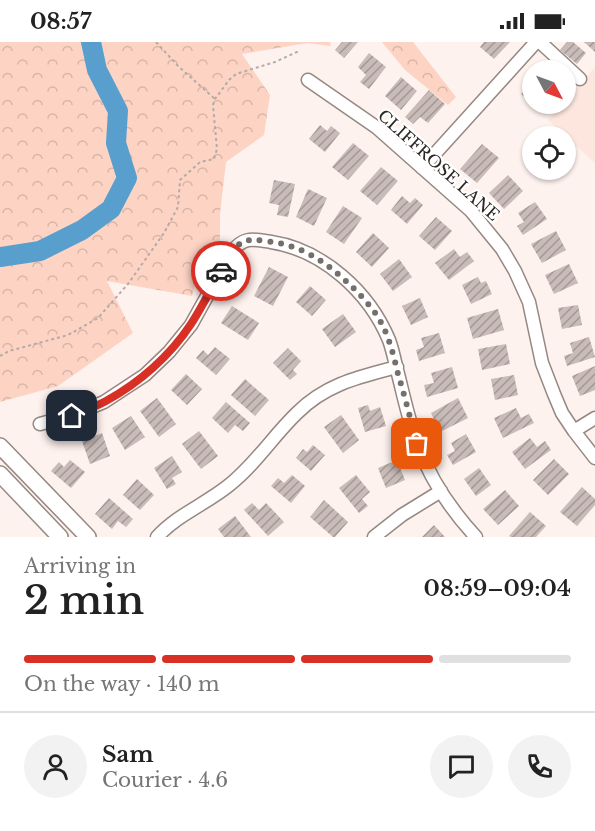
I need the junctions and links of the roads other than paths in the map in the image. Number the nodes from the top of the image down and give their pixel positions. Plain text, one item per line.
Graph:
1 (538, 42) edge
2 (580, 79) dead end
3 (308, 81) dead end
4 (422, 168) junction
5 (397, 367) junction
6 (595, 418) edge
7 (40, 424) dead end
8 (574, 431) junction
9 (0, 446) edge
10 (595, 458) edge
11 (0, 474) edge
12 (441, 491) junction
13 (60, 537) edge
14 (88, 537) edge
15 (157, 537) edge
16 (374, 537) edge
17 (476, 537) edge

1 - 2 street
1 - 4 street
3 - 4 street, CLIFFROSE LANE
4 - 8 street, CLIFFROSE LANE
5 - 7 street
5 - 12 street
5 - 15 street
6 - 8 street
8 - 10 street, CLIFFROSE LANE
9 - 14 main road
11 - 13 main road
12 - 16 street
12 - 17 street

